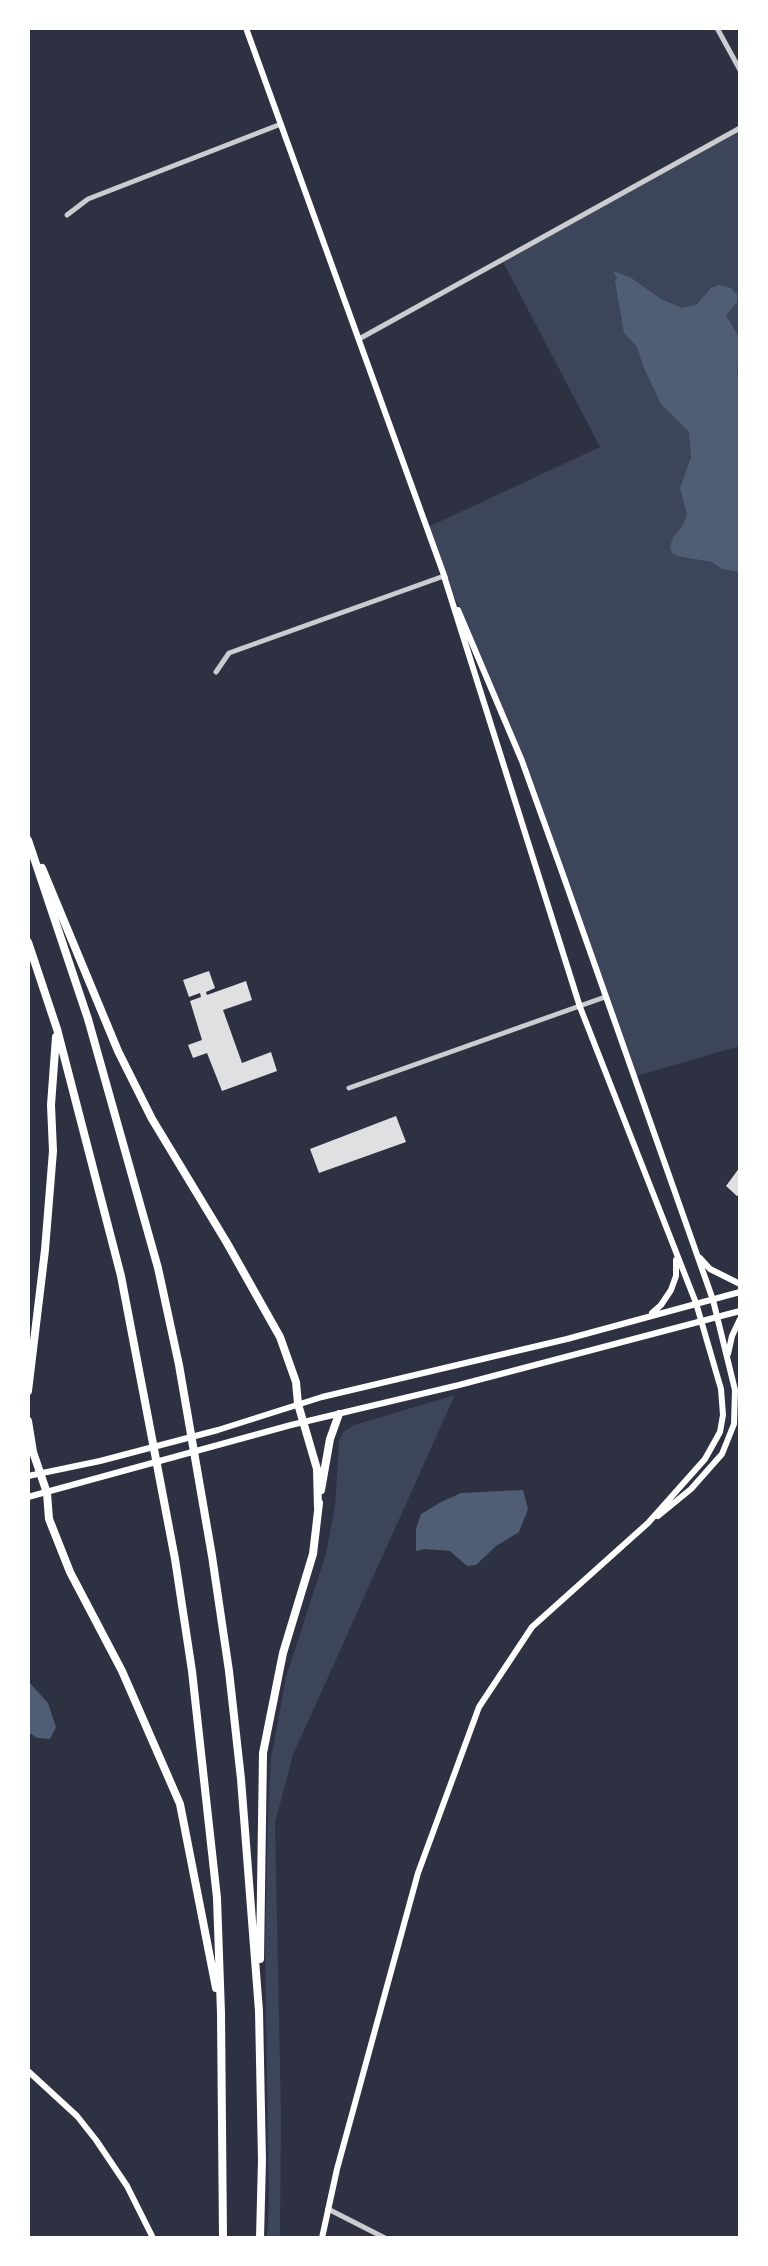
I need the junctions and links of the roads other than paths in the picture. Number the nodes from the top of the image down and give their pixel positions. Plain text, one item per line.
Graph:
1 (246, 28) edge
2 (717, 28) edge
3 (740, 70) edge
4 (281, 124) junction
5 (740, 128) edge
6 (67, 215) dead end
7 (359, 339) junction
8 (444, 576) junction
9 (216, 672) dead end
10 (28, 838) edge
11 (28, 942) edge
12 (605, 997) junction
13 (580, 1007) junction
14 (57, 1029) junction
15 (349, 1088) dead end
16 (676, 1256) junction
17 (697, 1256) junction
18 (740, 1284) edge
19 (740, 1292) edge
20 (713, 1300) junction
21 (696, 1303) junction
22 (740, 1311) edge
23 (648, 1316) junction
24 (717, 1318) junction
25 (740, 1319) edge
26 (702, 1322) junction
27 (727, 1357) junction
28 (28, 1391) edge
29 (298, 1404) junction
30 (339, 1414) junction
31 (28, 1421) edge
32 (303, 1423) junction
33 (41, 1473) junction
34 (28, 1476) edge
35 (47, 1493) junction
36 (28, 1497) edge
37 (318, 1508) junction
38 (648, 1523) junction
39 (259, 2011) junction
40 (221, 2013) junction
41 (28, 2071) edge
42 (328, 2209) junction
43 (153, 2238) edge
44 (223, 2238) edge
45 (260, 2238) edge
46 (322, 2238) edge
47 (385, 2238) edge

1 - 4 main road
2 - 3 street
4 - 6 street
4 - 7 main road
5 - 7 street
7 - 8 main road
8 - 9 street
8 - 12 main road
8 - 13 main road
10 - 29 highway
10 - 39 highway
11 - 14 highway
12 - 13 street
12 - 17 main road
13 - 15 street
13 - 16 main road
14 - 28 highway
14 - 40 highway
16 - 21 main road
16 - 23 main road
17 - 18 main road
17 - 20 main road
19 - 20 main road
20 - 21 main road
20 - 24 main road
21 - 23 main road
21 - 26 main road
22 - 24 main road
23 - 29 main road
24 - 26 main road
24 - 27 main road
25 - 27 main road
26 - 30 main road
26 - 38 main road
27 - 38 main road
29 - 32 highway
29 - 33 main road
30 - 32 main road
30 - 37 highway
31 - 33 highway
32 - 35 main road
32 - 37 highway
33 - 34 main road
33 - 35 highway
35 - 36 main road
35 - 40 highway
37 - 39 highway
38 - 42 main road
39 - 45 highway
40 - 44 highway
41 - 43 main road
42 - 46 main road
42 - 47 street

